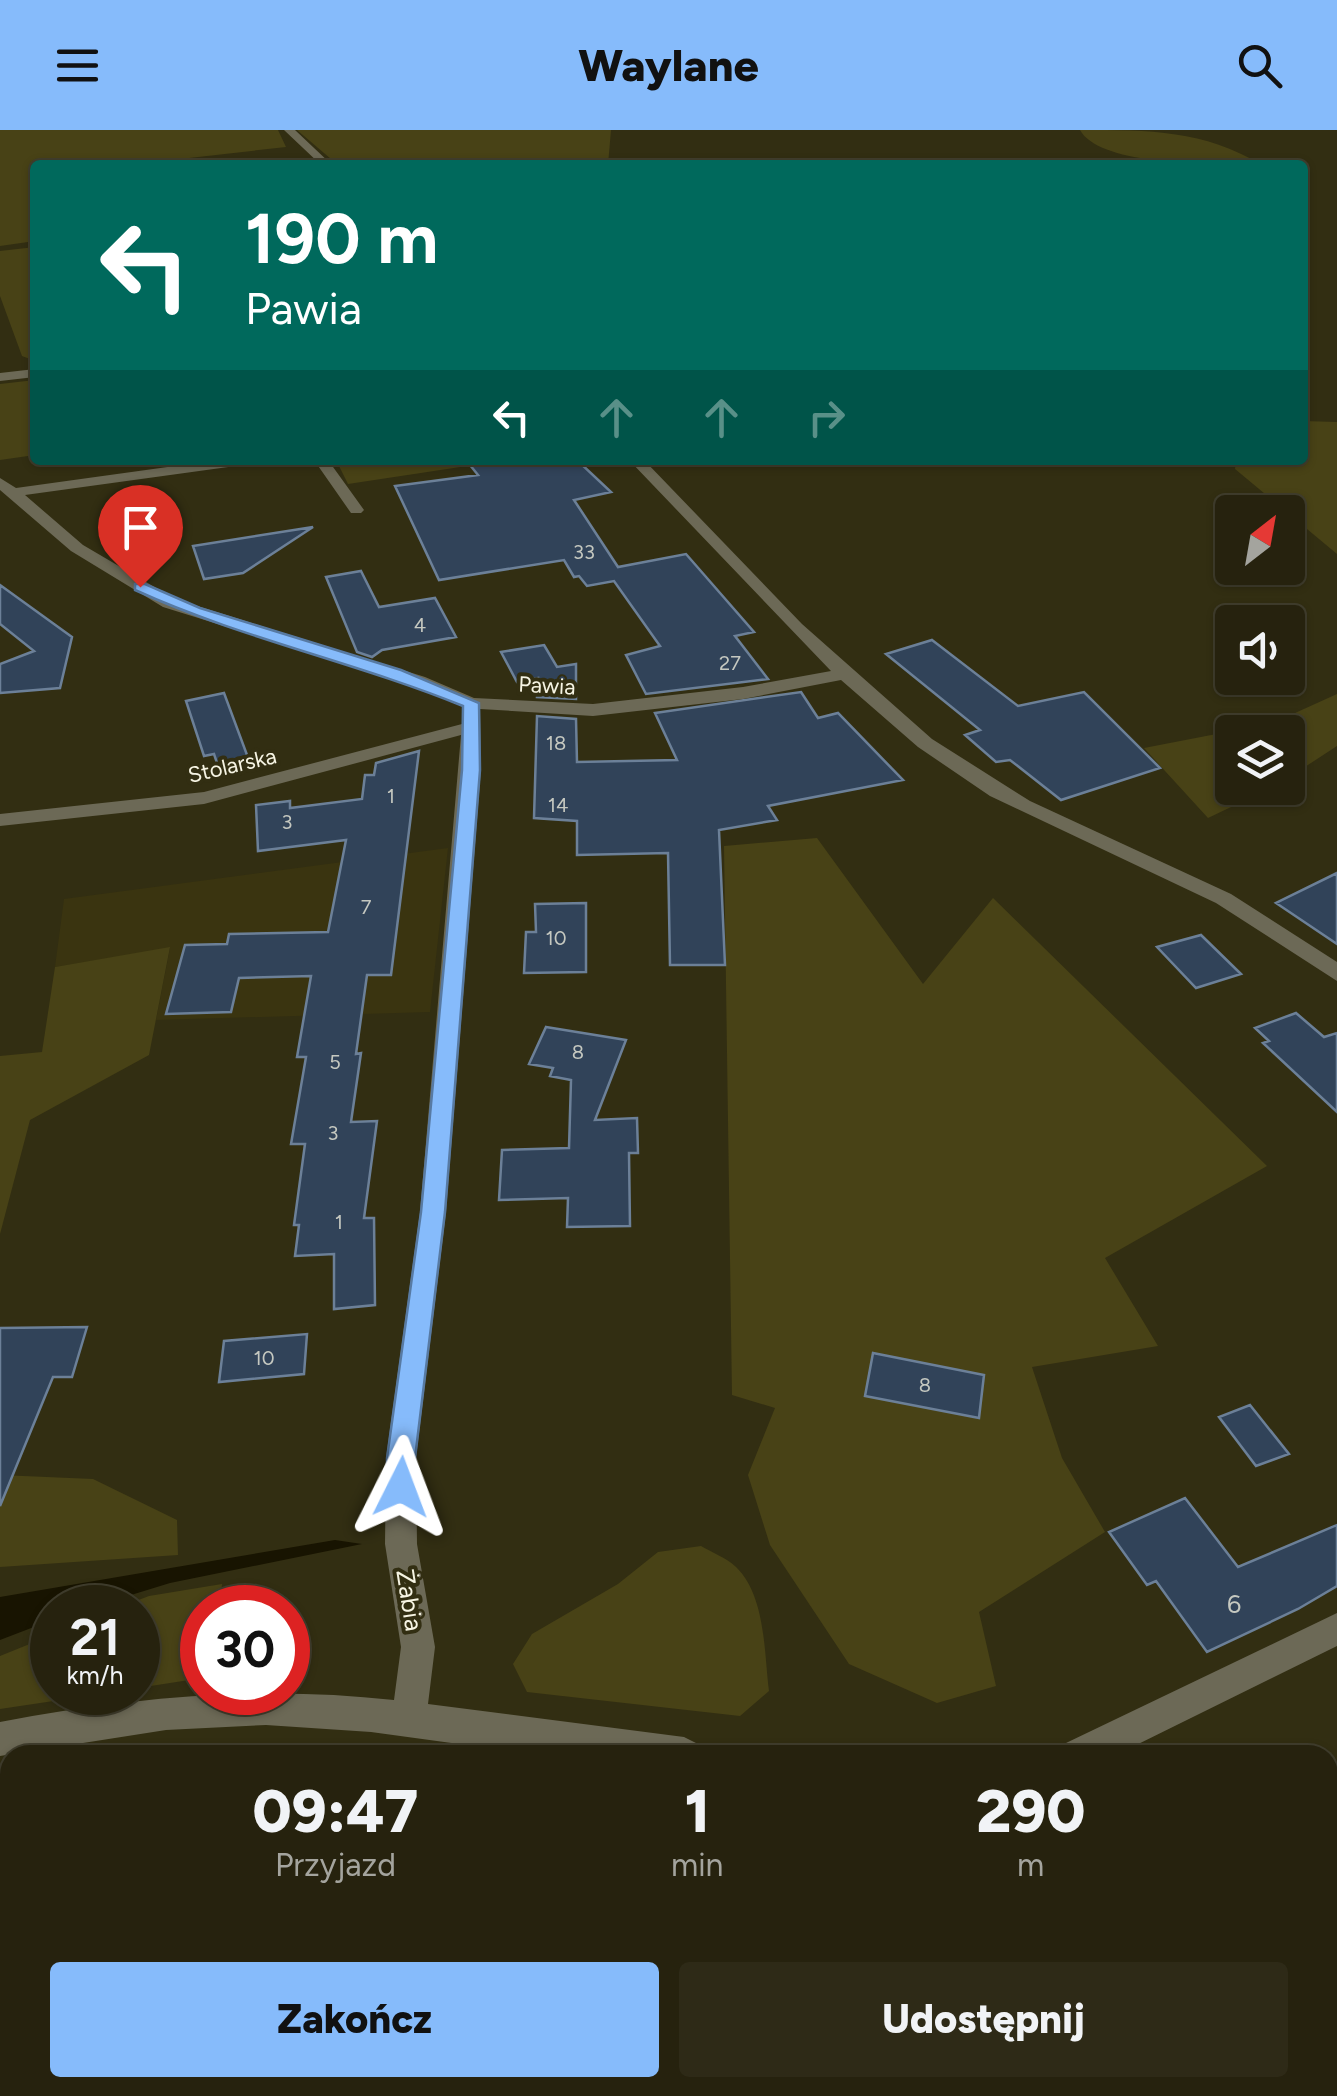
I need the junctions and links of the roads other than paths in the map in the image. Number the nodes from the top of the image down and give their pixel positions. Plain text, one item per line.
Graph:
1 (289, 130) edge
2 (322, 160) edge
3 (30, 374) edge
4 (0, 378) edge
5 (206, 465) edge
6 (325, 465) edge
7 (641, 465) edge
8 (5, 488) edge
9 (356, 510) dead end
10 (845, 674) junction
11 (470, 716) junction
12 (0, 820) edge
13 (1334, 966) edge
14 (1337, 1629) edge
15 (409, 1720) junction
16 (0, 1739) edge
17 (596, 1745) edge
18 (1099, 1745) edge

1 - 2 street
3 - 4 street
5 - 8 street
6 - 9 street
7 - 10 street
8 - 11 street, Pawia
10 - 11 street, Pawia
10 - 13 street
11 - 12 street, Stolarska
11 - 15 street, Żabia
14 - 18 street
15 - 16 street
15 - 17 street

